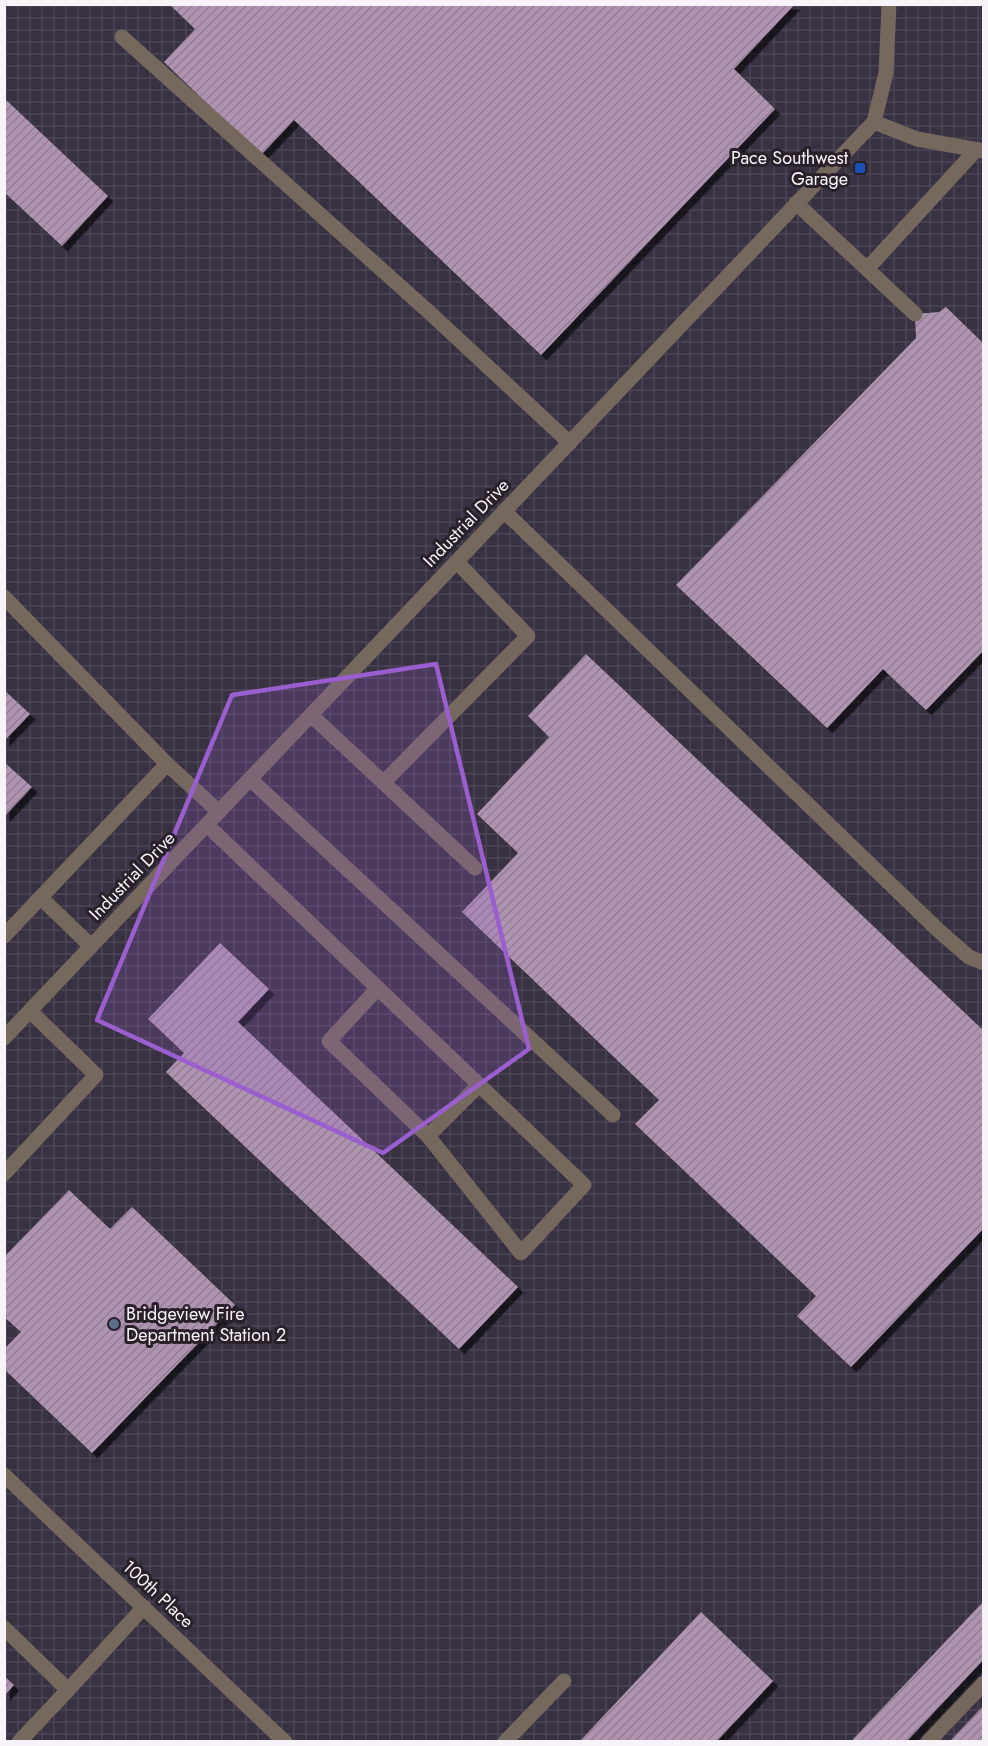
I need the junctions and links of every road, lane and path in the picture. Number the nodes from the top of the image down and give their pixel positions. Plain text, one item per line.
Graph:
1 (889, 4) edge
2 (122, 37) dead end
3 (874, 122) junction
4 (981, 153) edge
5 (796, 203) junction
6 (867, 269) junction
7 (915, 314) dead end
8 (570, 443) junction
9 (504, 512) junction
10 (457, 562) junction
11 (4, 597) edge
12 (311, 716) junction
13 (167, 764) junction
14 (250, 779) junction
15 (384, 782) junction
16 (219, 812) junction
17 (207, 825) junction
18 (475, 868) dead end
19 (40, 898) junction
20 (4, 936) edge
21 (92, 946) junction
22 (984, 963) edge
23 (378, 988) junction
24 (30, 1011) junction
25 (4, 1038) edge
26 (479, 1085) junction
27 (613, 1115) dead end
28 (428, 1136) junction
29 (4, 1173) edge
30 (4, 1475) edge
31 (144, 1607) junction
32 (4, 1628) edge
33 (564, 1681) dead end
34 (984, 1683) edge
35 (68, 1690) junction
36 (19, 1742) edge
37 (285, 1742) edge
38 (505, 1742) edge
39 (928, 1742) edge

1 - 3 street
2 - 8 street
3 - 4 street
3 - 5 street, Industrial Drive
4 - 6 street
5 - 6 street
5 - 8 street, Industrial Drive
6 - 7 street
8 - 9 street, Industrial Drive
9 - 10 street, Industrial Drive
9 - 22 street
10 - 12 street, Industrial Drive
10 - 15 street
11 - 13 street
12 - 14 street, Industrial Drive
12 - 15 street
13 - 16 street
13 - 19 street
14 - 16 street, Industrial Drive
14 - 27 street
15 - 18 street
16 - 17 street, Industrial Drive
17 - 21 street, Industrial Drive
17 - 23 street
19 - 20 street
19 - 21 street
21 - 24 street, Industrial Drive
23 - 26 street
23 - 28 street
24 - 25 street, Industrial Drive
24 - 29 street
26 - 28 street
26 - 28 street
30 - 31 street, 100th Place
31 - 35 street
31 - 37 street, 100th Place
32 - 35 street
33 - 38 street
34 - 39 street
35 - 36 street

